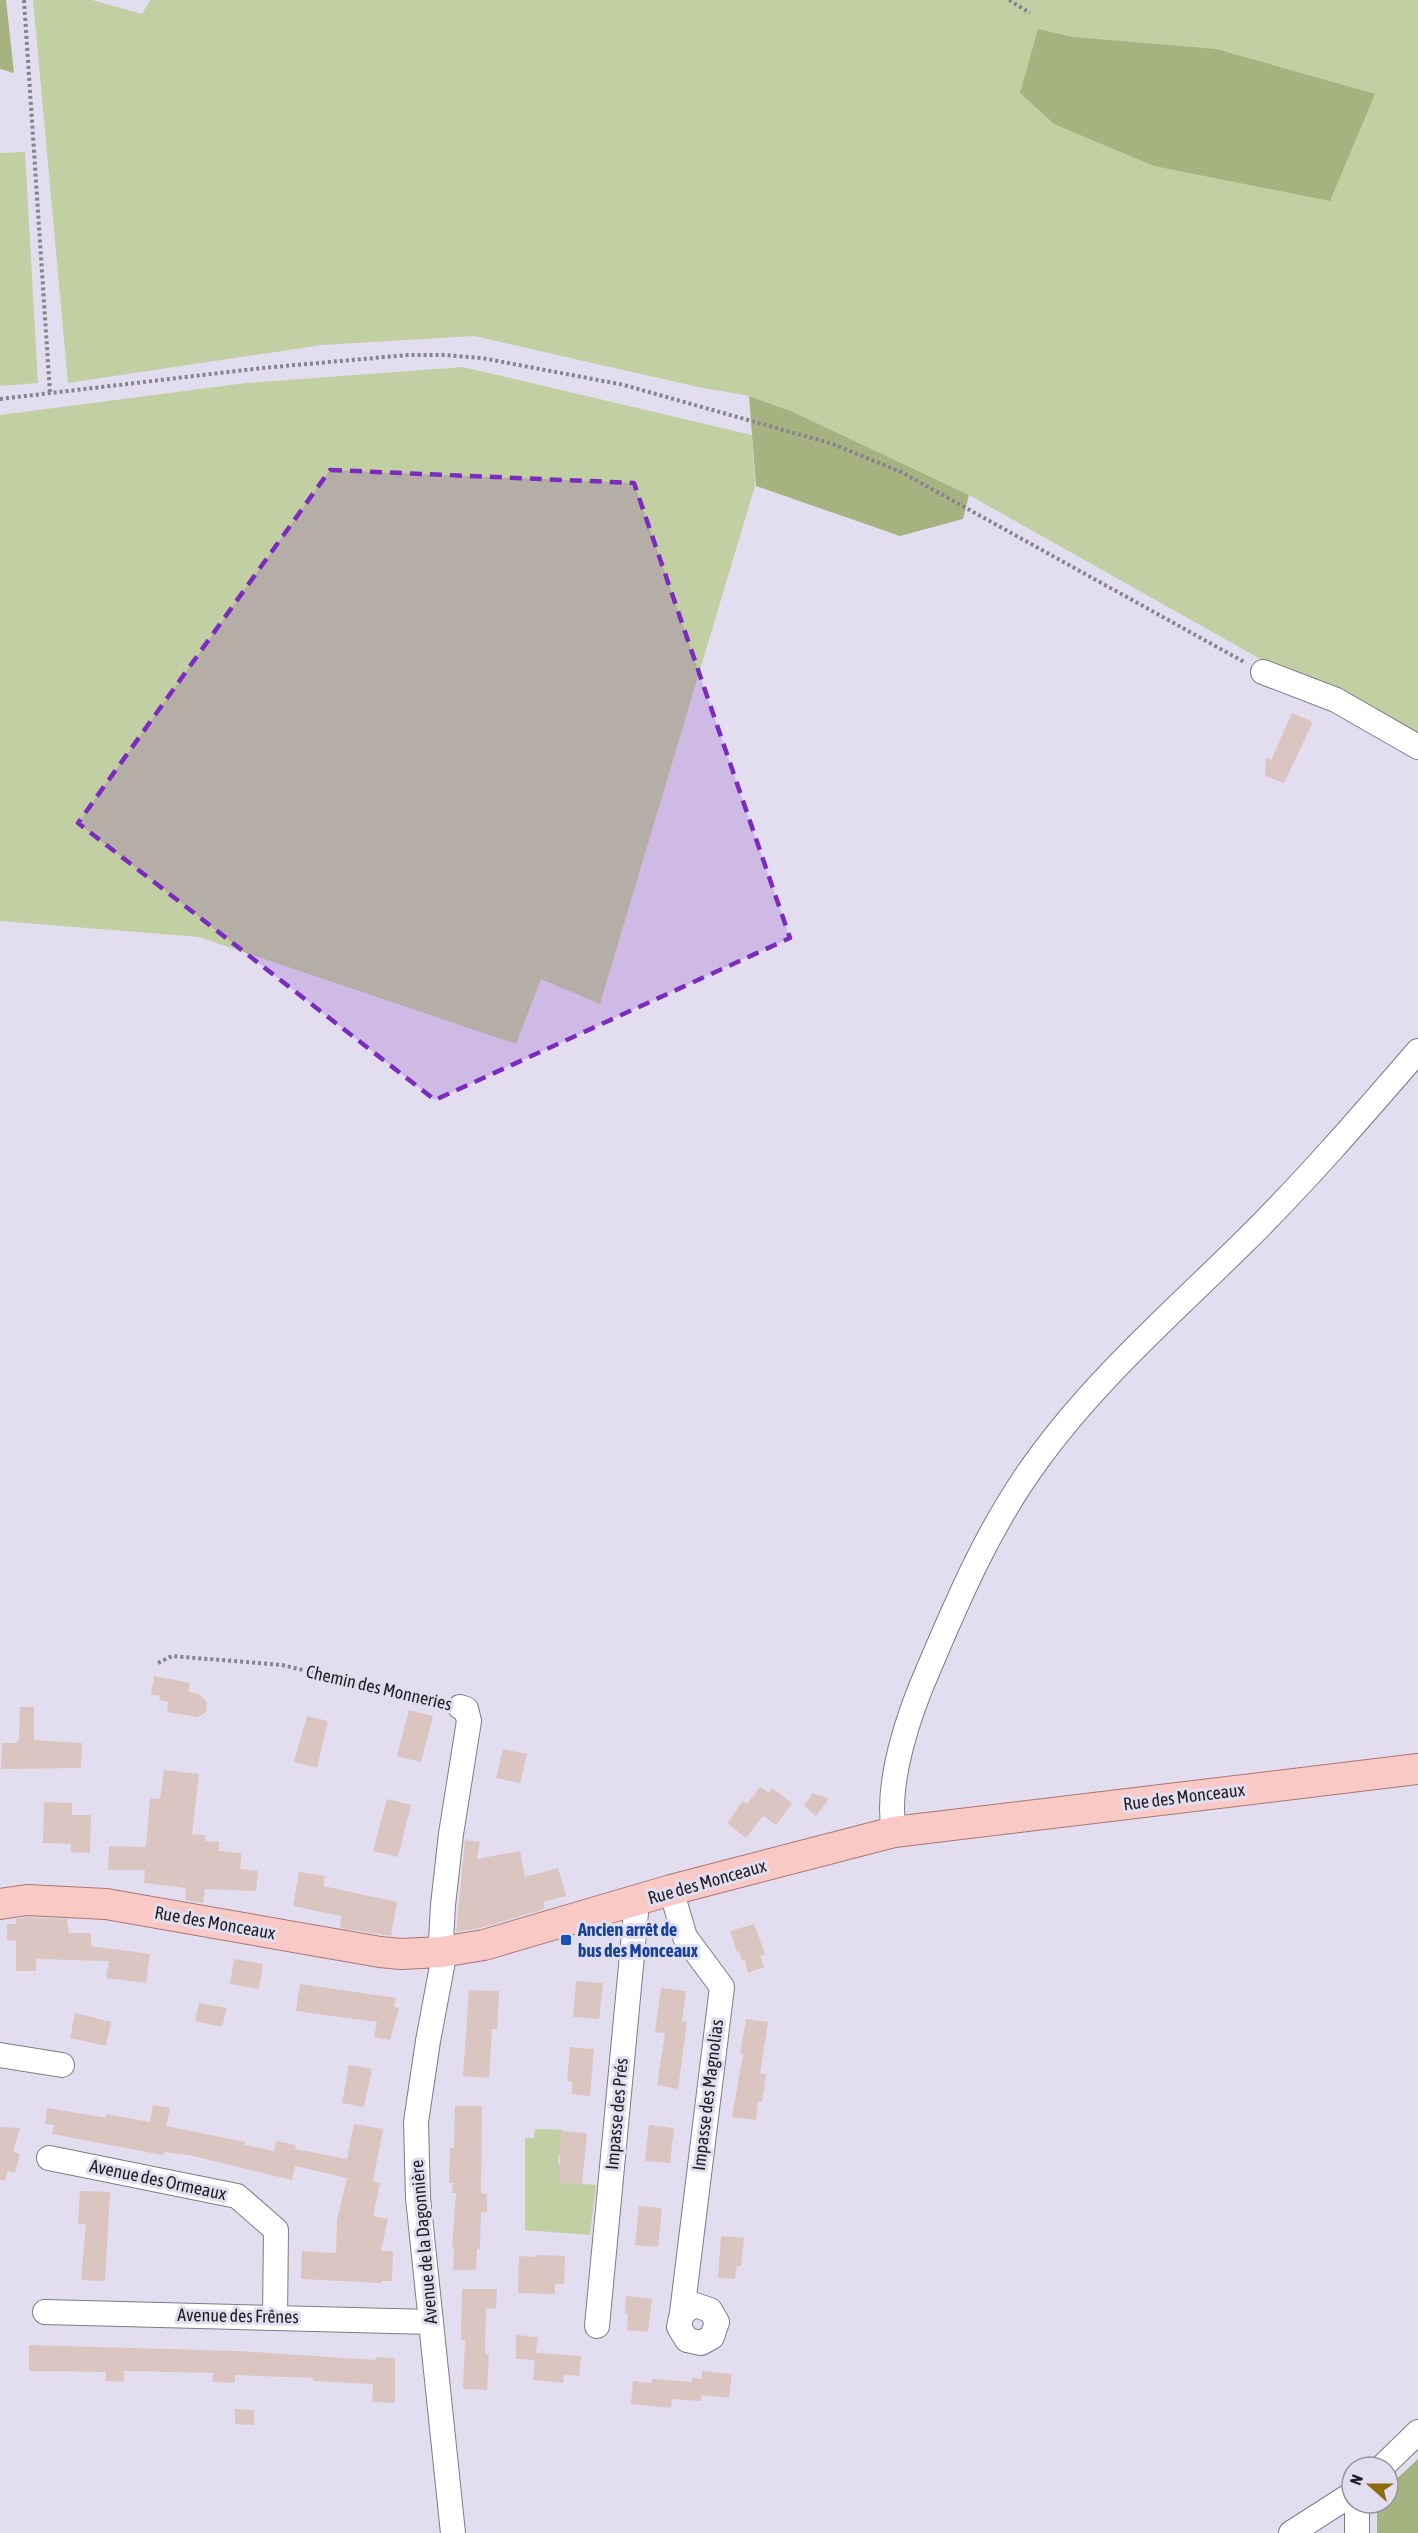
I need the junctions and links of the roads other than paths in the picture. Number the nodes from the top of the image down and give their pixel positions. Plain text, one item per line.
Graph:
1 (1263, 672) road end
2 (1418, 747) edge
3 (1418, 1051) edge
4 (460, 1707) road end
5 (1418, 1769) edge
6 (894, 1832) junction
7 (671, 1890) junction
8 (636, 1902) junction
9 (0, 1904) edge
10 (441, 1952) junction
11 (0, 2055) edge
12 (62, 2065) dead end
13 (49, 2158) dead end
14 (45, 2312) dead end
15 (682, 2313) dead end
16 (275, 2317) junction
17 (430, 2322) junction
18 (597, 2326) dead end
19 (1418, 2432) edge
20 (1394, 2455) edge
21 (1340, 2502) edge
22 (1357, 2515) edge
23 (453, 2533) edge
24 (1291, 2533) edge
25 (1357, 2533) edge

1 - 2 street
3 - 6 street
4 - 10 street, Chemin des Monneries
5 - 6 main road, Rue des Monceaux
6 - 7 main road, Rue des Monceaux
7 - 8 main road, Rue des Monceaux
7 - 15 street, Impasse des Magnolias
8 - 10 main road, Rue des Monceaux
8 - 18 street, Impasse des Prés
9 - 10 main road, Rue des Monceaux
10 - 17 street, Avenue de la Dagonnière
11 - 12 street
13 - 16 street, Avenue des Ormeaux
14 - 16 street, Avenue des Frênes
16 - 17 street, Avenue des Frênes
17 - 23 street, Avenue de la Dagonnière
19 - 20 street
21 - 24 street
22 - 25 street

